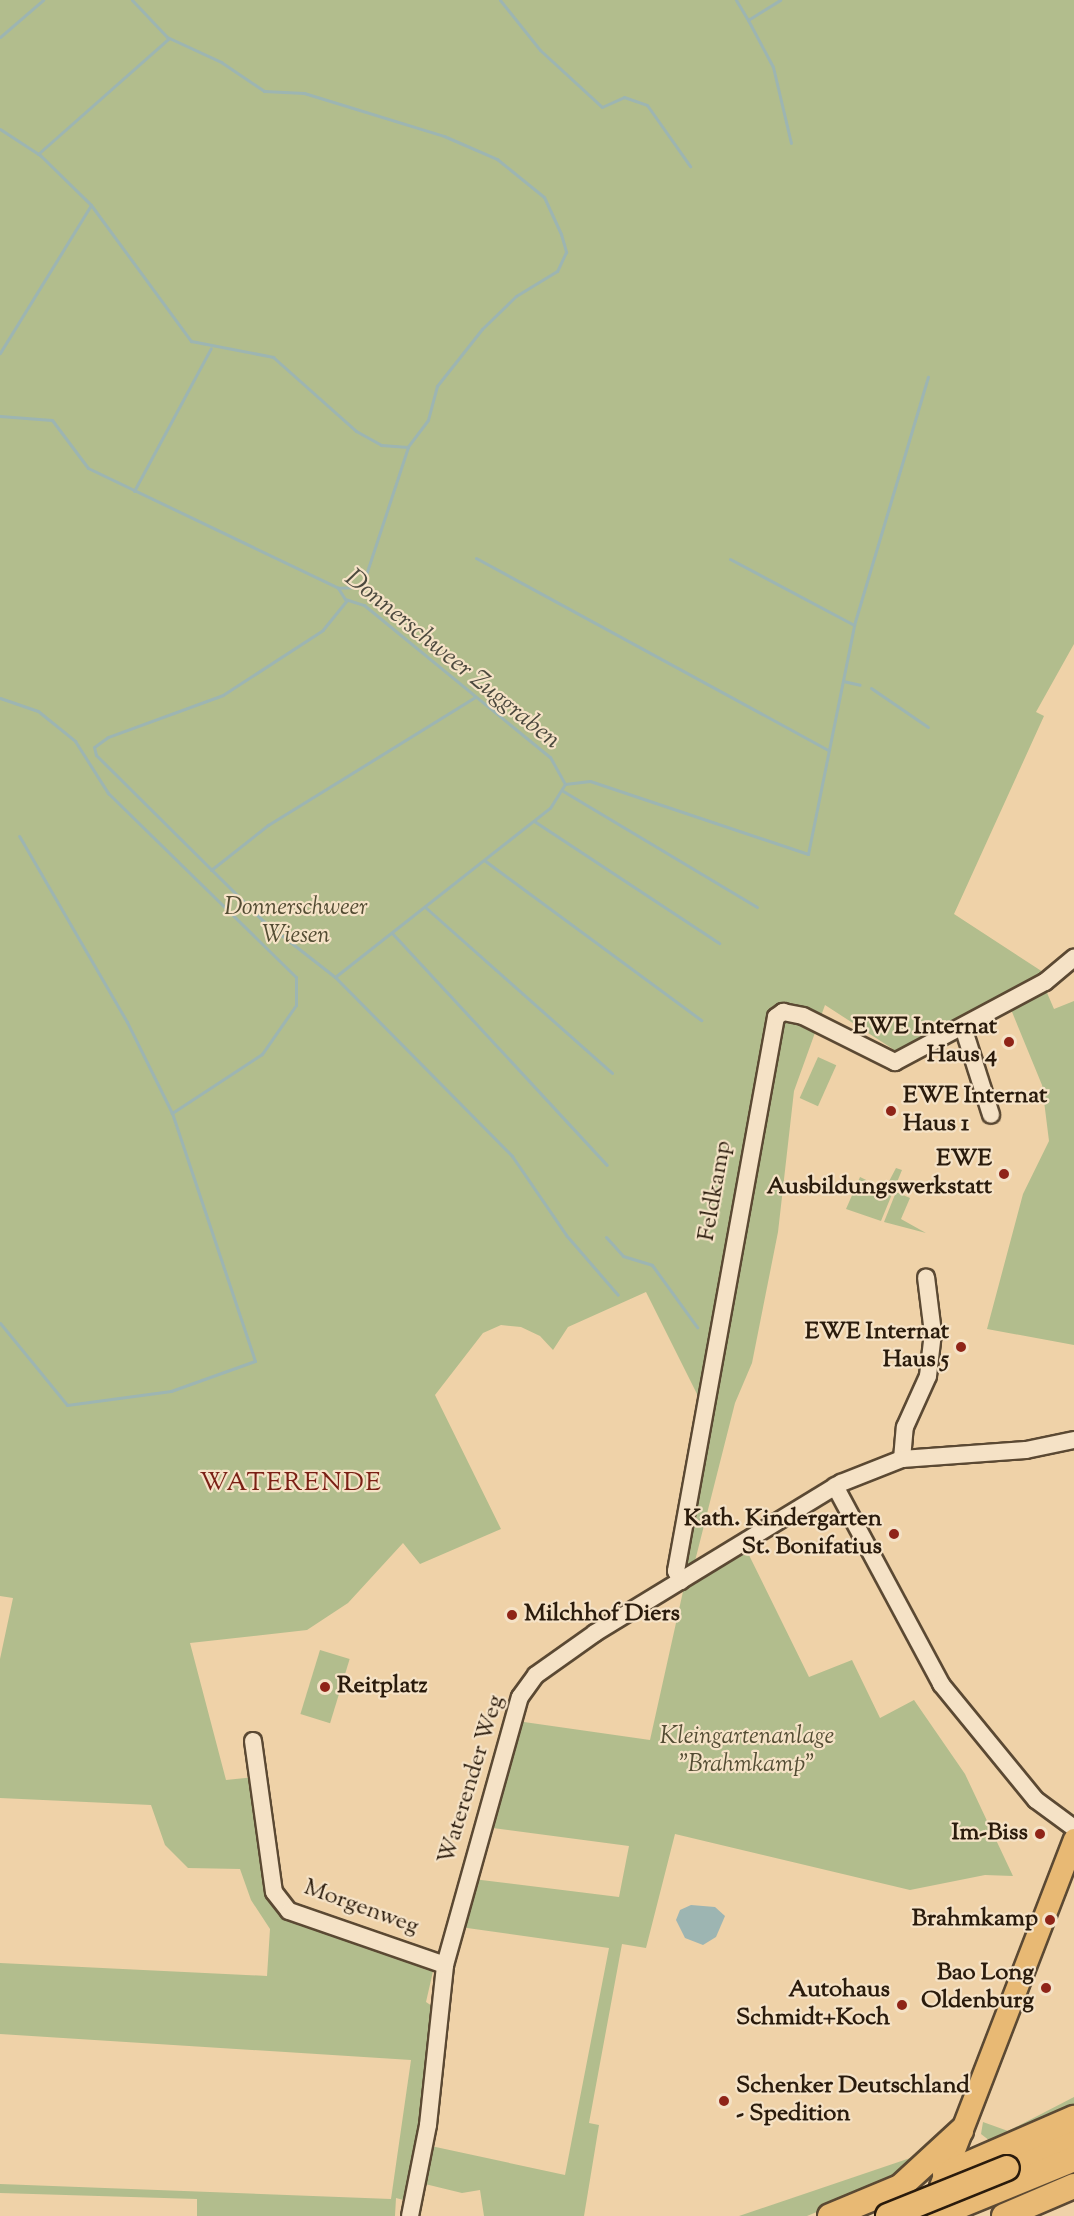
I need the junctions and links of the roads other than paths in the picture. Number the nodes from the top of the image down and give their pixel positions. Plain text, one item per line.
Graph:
1 (1074, 958) edge
2 (963, 1027) junction
3 (991, 1115) dead end
4 (926, 1277) dead end
5 (1074, 1440) edge
6 (902, 1459) junction
7 (835, 1486) junction
8 (681, 1581) junction
9 (253, 1741) dead end
10 (1074, 1828) edge
11 (1074, 1839) edge
12 (446, 1965) junction
13 (1074, 2118) edge
14 (963, 2126) junction
15 (1074, 2140) edge
16 (1004, 2157) junction
17 (1074, 2159) edge
18 (945, 2174) junction
19 (1074, 2186) edge
20 (900, 2187) junction
21 (932, 2215) edge
22 (410, 2216) edge
23 (830, 2216) edge
24 (888, 2216) edge
25 (1004, 2216) edge

1 - 2 street, Feldkamp
2 - 3 street
2 - 8 street, Feldkamp
4 - 6 street
5 - 6 street, Waterender Weg
6 - 7 street, Waterender Weg
7 - 8 street, Waterender Weg
7 - 10 street
8 - 12 street, Waterender Weg
9 - 12 street, Morgenweg
11 - 14 main road
12 - 22 street, Waterender Weg
13 - 16 highway
14 - 16 highway
14 - 18 main road
14 - 20 highway
15 - 16 highway
16 - 18 highway
16 - 24 highway, bridge
17 - 21 highway
18 - 21 main road
19 - 25 highway
20 - 21 highway
20 - 23 highway

